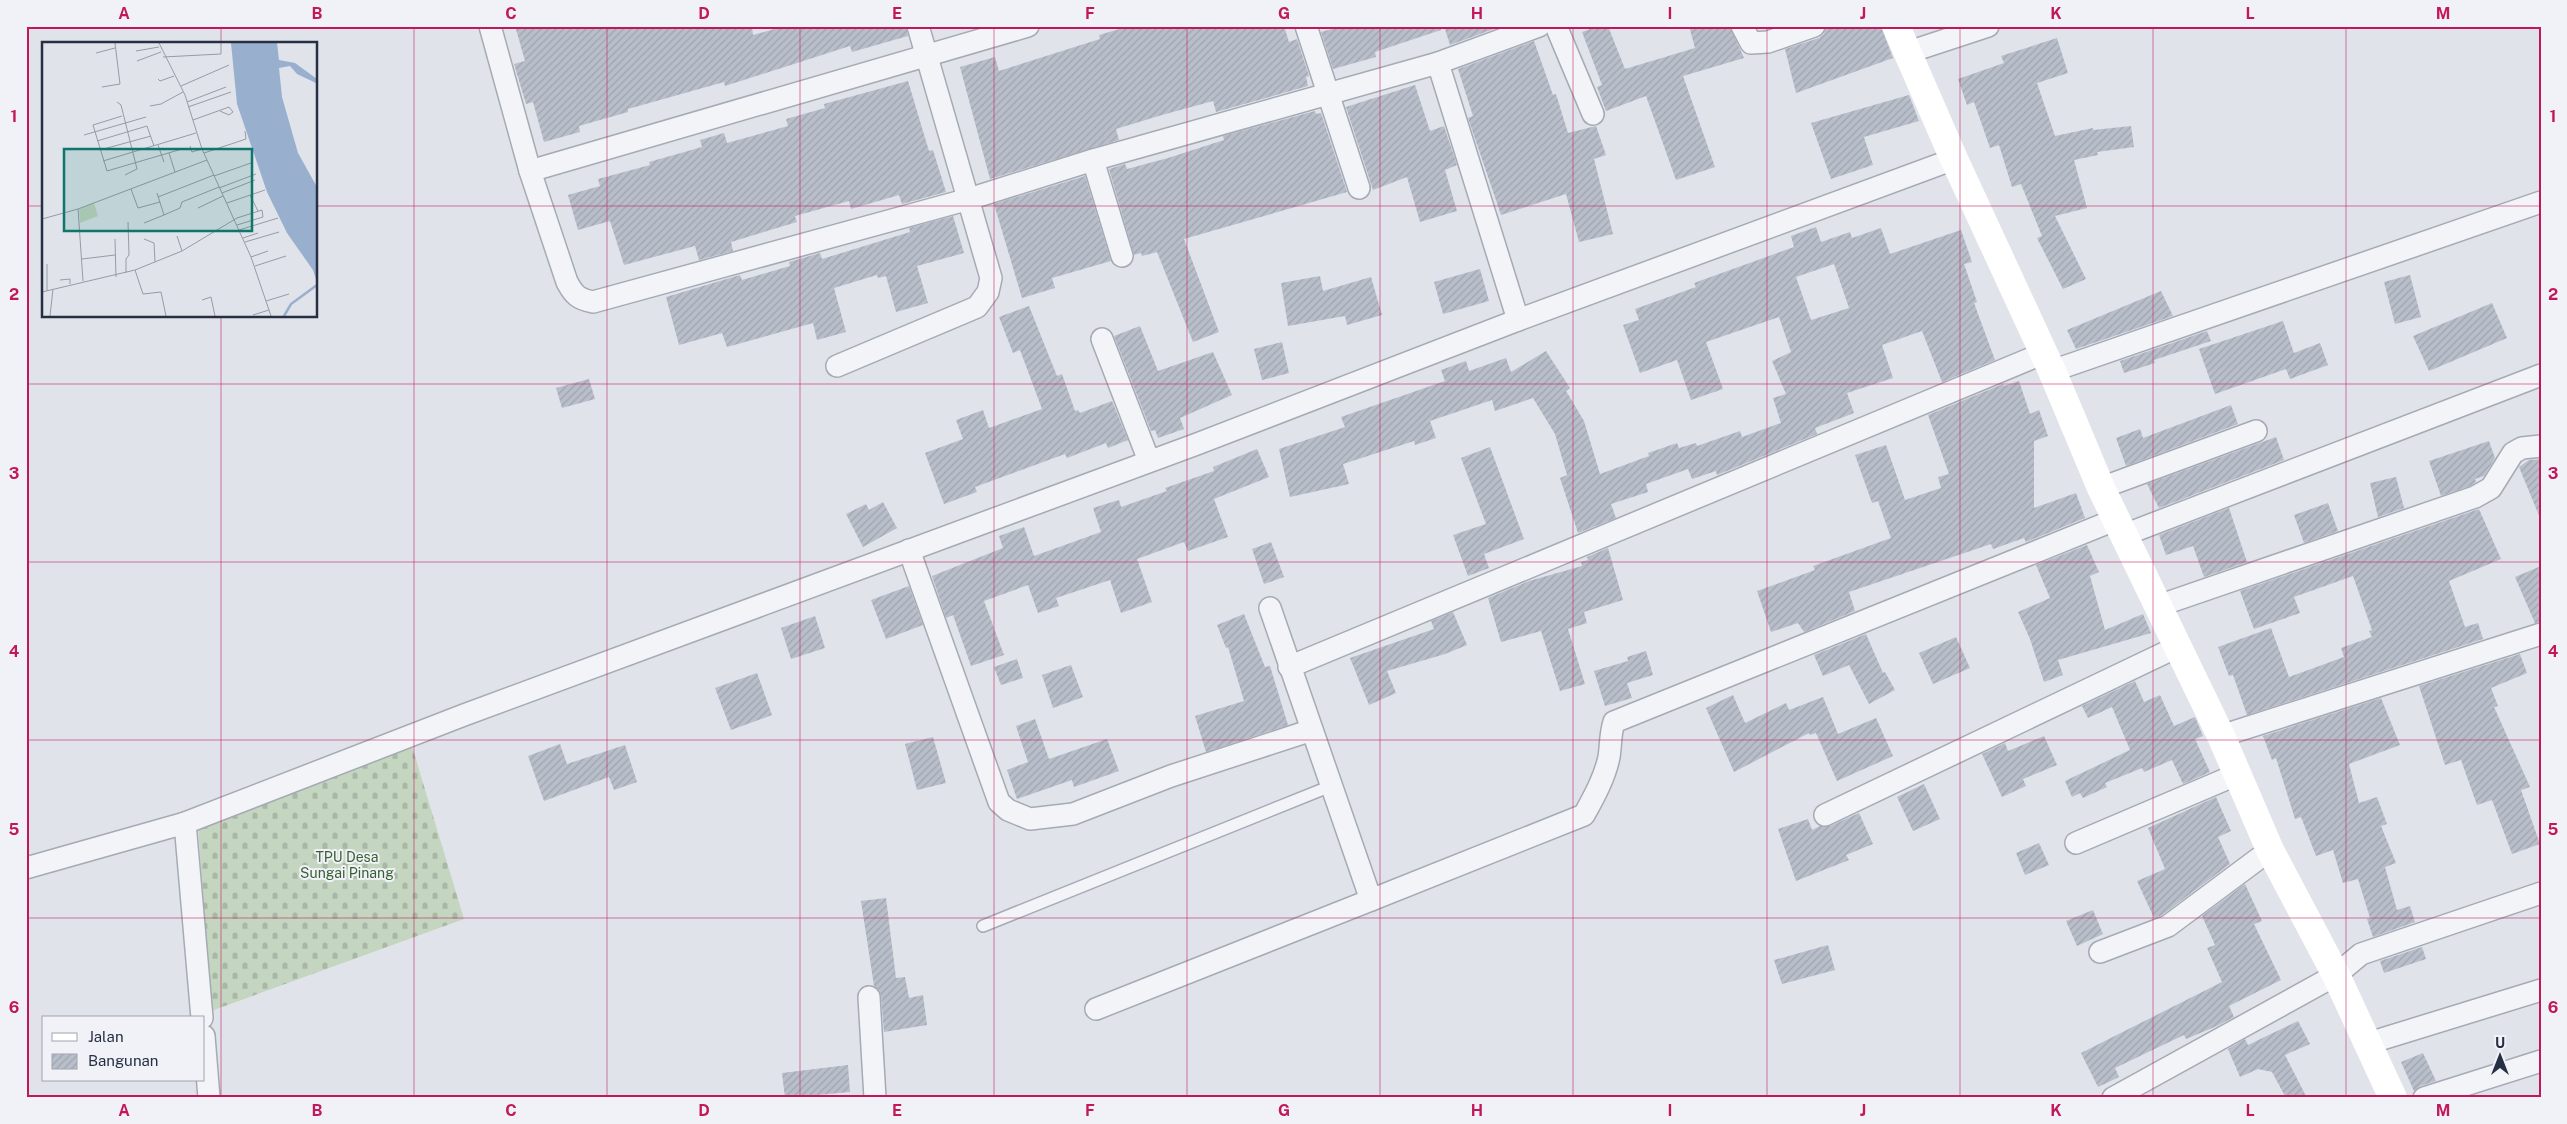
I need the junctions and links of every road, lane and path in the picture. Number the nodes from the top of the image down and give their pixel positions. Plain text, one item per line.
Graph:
1 (490, 26) edge
2 (918, 26) edge
3 (1028, 26) edge
4 (1306, 26) edge
5 (1539, 26) edge
6 (1556, 26) edge
7 (1742, 26) edge
8 (1814, 26) edge
9 (1896, 26) edge
10 (1988, 26) edge
11 (1909, 52) junction
12 (927, 57) junction
13 (1438, 63) junction
14 (1328, 94) junction
15 (1593, 114) dead end
16 (1954, 159) junction
17 (1093, 160) junction
18 (530, 171) junction
19 (1359, 188) dead end
20 (969, 199) junction
21 (2541, 202) edge
22 (1122, 256) dead end
23 (1518, 320) junction
24 (1102, 339) dead end
25 (2048, 362) junction
26 (837, 366) dead end
27 (2541, 375) edge
28 (2256, 431) dead end
29 (2541, 446) edge
30 (1149, 461) junction
31 (2100, 488) junction
32 (2120, 527) junction
33 (909, 550) junction
34 (2158, 606) junction
35 (1270, 608) dead end
36 (2540, 637) edge
37 (2178, 647) junction
38 (1289, 667) junction
39 (1312, 730) junction
40 (2220, 736) junction
41 (2238, 774) junction
42 (1331, 786) junction
43 (1825, 815) dead end
44 (185, 823) junction
45 (2076, 843) dead end
46 (2270, 850) junction
47 (26, 868) edge
48 (2541, 893) edge
49 (1371, 900) junction
50 (983, 926) dead end
51 (2100, 952) dead end
52 (2336, 975) junction
53 (2541, 990) edge
54 (869, 997) dead end
55 (1096, 1009) dead end
56 (202, 1016) edge
57 (2369, 1043) junction
58 (205, 1048) edge
59 (2541, 1061) edge
60 (209, 1098) edge
61 (874, 1098) edge
62 (2113, 1098) edge
63 (2393, 1098) edge
64 (2424, 1098) edge

1 - 18 street
2 - 12 street
3 - 12 street
4 - 14 street
5 - 13 street
6 - 15 street
7 - 8 street
9 - 11 main road
10 - 11 street
11 - 16 main road
12 - 18 street
12 - 20 street
13 - 14 street
13 - 23 street
14 - 17 street
14 - 19 street
16 - 23 street
16 - 25 main road
17 - 20 street
17 - 22 street
18 - 20 street
20 - 26 street
21 - 25 street
23 - 30 street
24 - 30 street
25 - 31 main road
25 - 38 street
27 - 32 street
28 - 31 street
29 - 34 street
30 - 33 street
31 - 32 main road
32 - 34 main road
32 - 49 street
33 - 39 street
33 - 44 street
34 - 37 main road
35 - 38 street
36 - 40 street
37 - 40 main road
37 - 43 street
38 - 39 street
39 - 42 street
40 - 41 main road
41 - 45 street
41 - 46 main road
42 - 49 street
42 - 50 lane
44 - 47 street
44 - 56 street
46 - 51 street
46 - 52 main road
48 - 52 street
49 - 55 street
52 - 57 main road
52 - 62 street
53 - 57 street
54 - 61 street
57 - 63 main road
58 - 60 street
59 - 64 street

